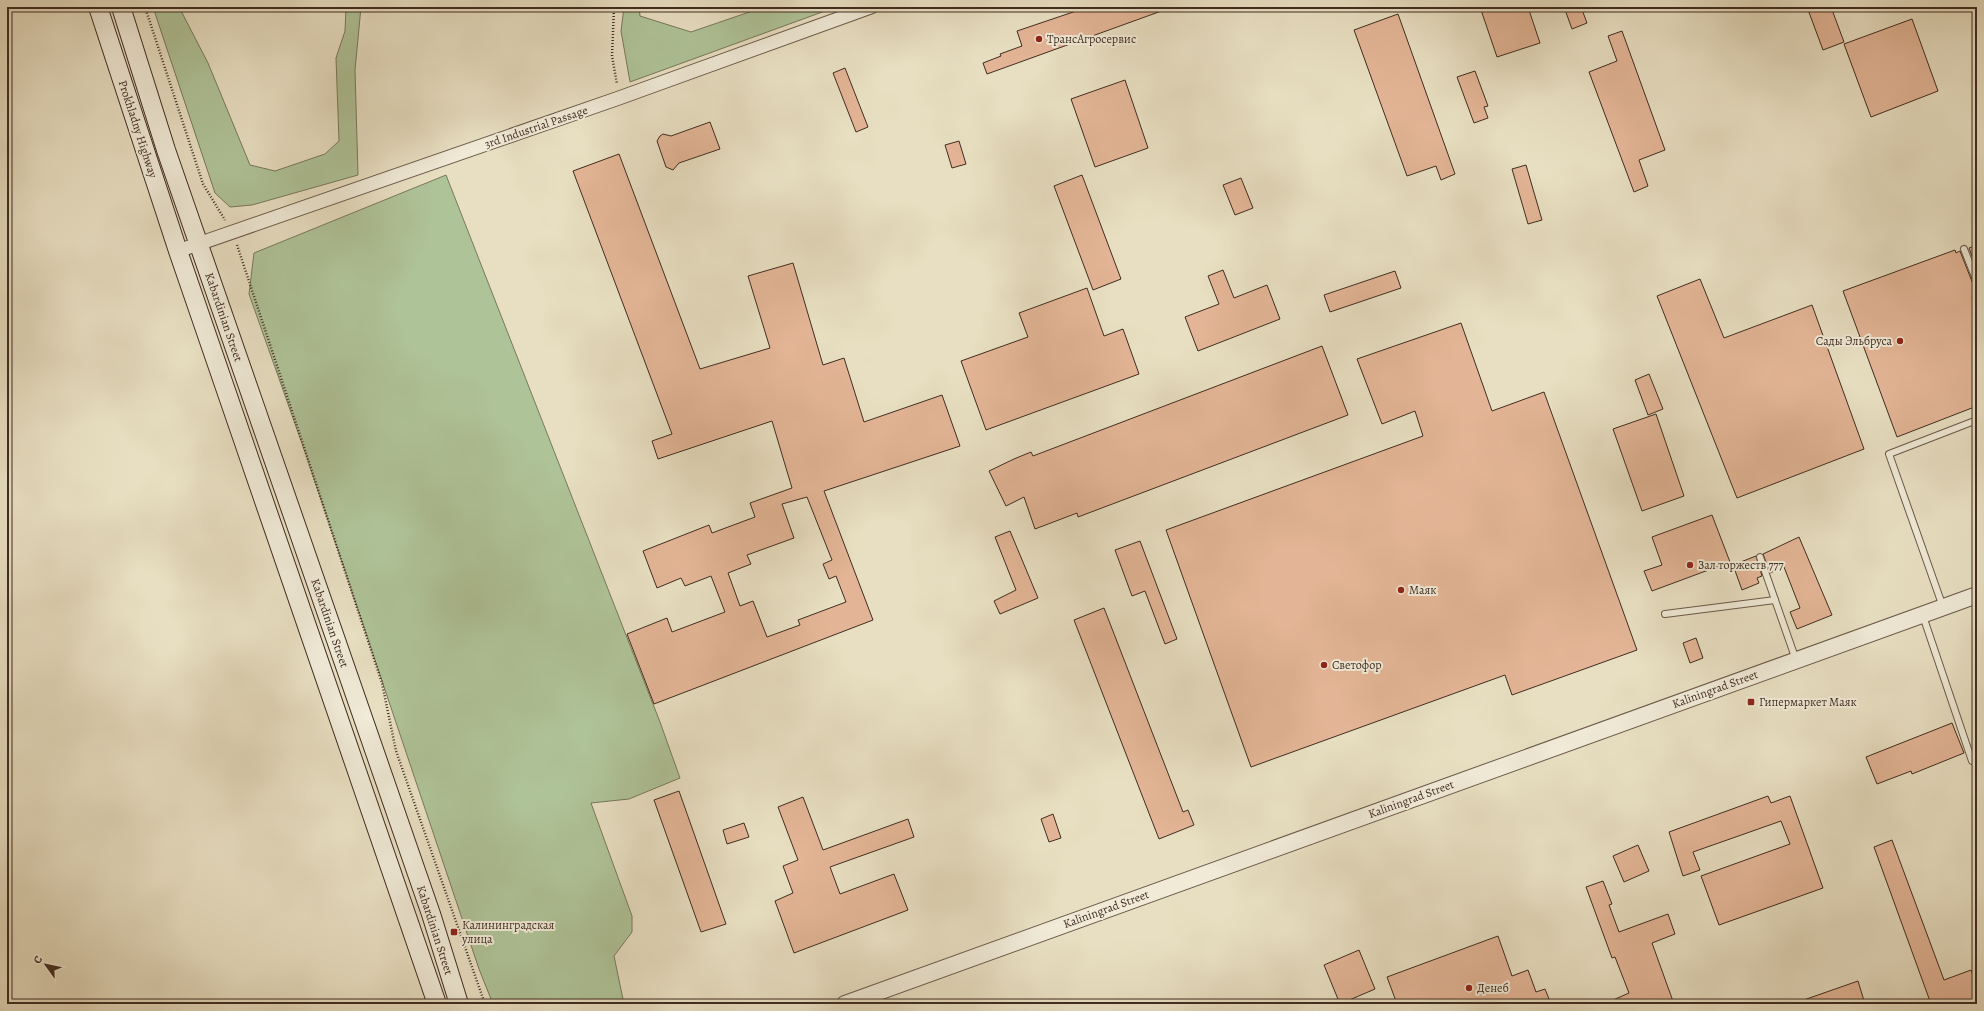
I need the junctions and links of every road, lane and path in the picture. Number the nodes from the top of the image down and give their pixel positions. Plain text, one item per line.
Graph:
1 (98, 7) edge
2 (121, 7) edge
3 (145, 7) edge
4 (614, 7) edge
5 (871, 7) edge
6 (619, 98) junction
7 (232, 232) junction
8 (199, 243) junction
9 (1964, 249) dead end
10 (178, 251) junction
11 (1977, 282) edge
12 (1977, 420) edge
13 (1760, 557) dead end
14 (1977, 595) edge
15 (1775, 600) junction
16 (1943, 607) junction
17 (1665, 614) dead end
18 (1923, 614) junction
19 (1796, 660) junction
20 (1972, 762) dead end
21 (437, 1004) edge
22 (459, 1004) edge
23 (485, 1004) edge
24 (844, 1004) edge

1 - 10 main road, Prokhladny Highway
2 - 8 main road, Prokhladny Highway
3 - 7 path
4 - 6 path
5 - 6 street, 3rd Industrial Passage
6 - 7 street, 3rd Industrial Passage
7 - 8 street, 3rd Industrial Passage
7 - 23 path
8 - 10 street, 3rd Industrial Passage
8 - 22 main road, Kabardinian Street
9 - 11 lane
10 - 21 main road, Kabardinian Street
12 - 16 lane
13 - 15 lane
14 - 16 street, Kaliningrad Street
15 - 17 lane
15 - 19 lane
16 - 18 street, Kaliningrad Street
18 - 19 street, Kaliningrad Street
18 - 20 lane
19 - 24 street, Kaliningrad Street

